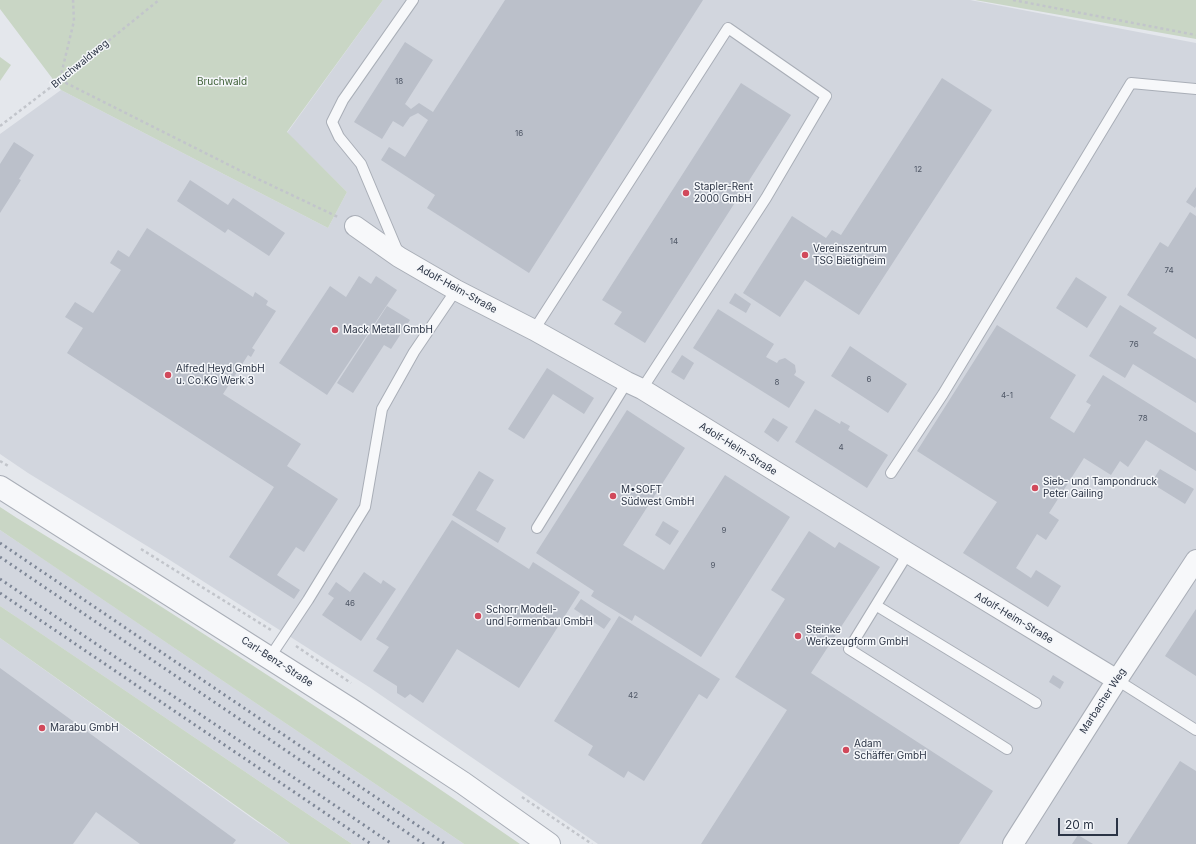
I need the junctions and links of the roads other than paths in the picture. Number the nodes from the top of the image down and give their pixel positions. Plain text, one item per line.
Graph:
1 (413, 0) edge
2 (1196, 89) edge
3 (355, 226) road end
4 (400, 257) junction
5 (456, 290) junction
6 (534, 330) junction
7 (635, 385) junction
8 (891, 473) dead end
9 (0, 487) edge
10 (537, 528) dead end
11 (908, 553) junction
12 (1196, 560) edge
13 (877, 606) junction
14 (270, 657) junction
15 (1117, 680) junction
16 (1036, 704) dead end
17 (1196, 730) edge
18 (1007, 749) dead end
19 (549, 844) edge
20 (1013, 844) edge

1 - 4 lane
2 - 8 lane
3 - 4 street, Adolf-Heim-Straße
4 - 5 street, Adolf-Heim-Straße
5 - 6 street, Adolf-Heim-Straße
5 - 14 lane
6 - 7 street, Adolf-Heim-Straße
6 - 7 lane
7 - 10 lane
7 - 11 street, Adolf-Heim-Straße
9 - 14 street, Carl-Benz-Straße
11 - 13 lane
11 - 15 street, Adolf-Heim-Straße
12 - 15 street, Marbacher Weg
13 - 16 lane
13 - 18 lane
14 - 19 street, Carl-Benz-Straße
15 - 17 lane
15 - 20 street, Marbacher Weg

